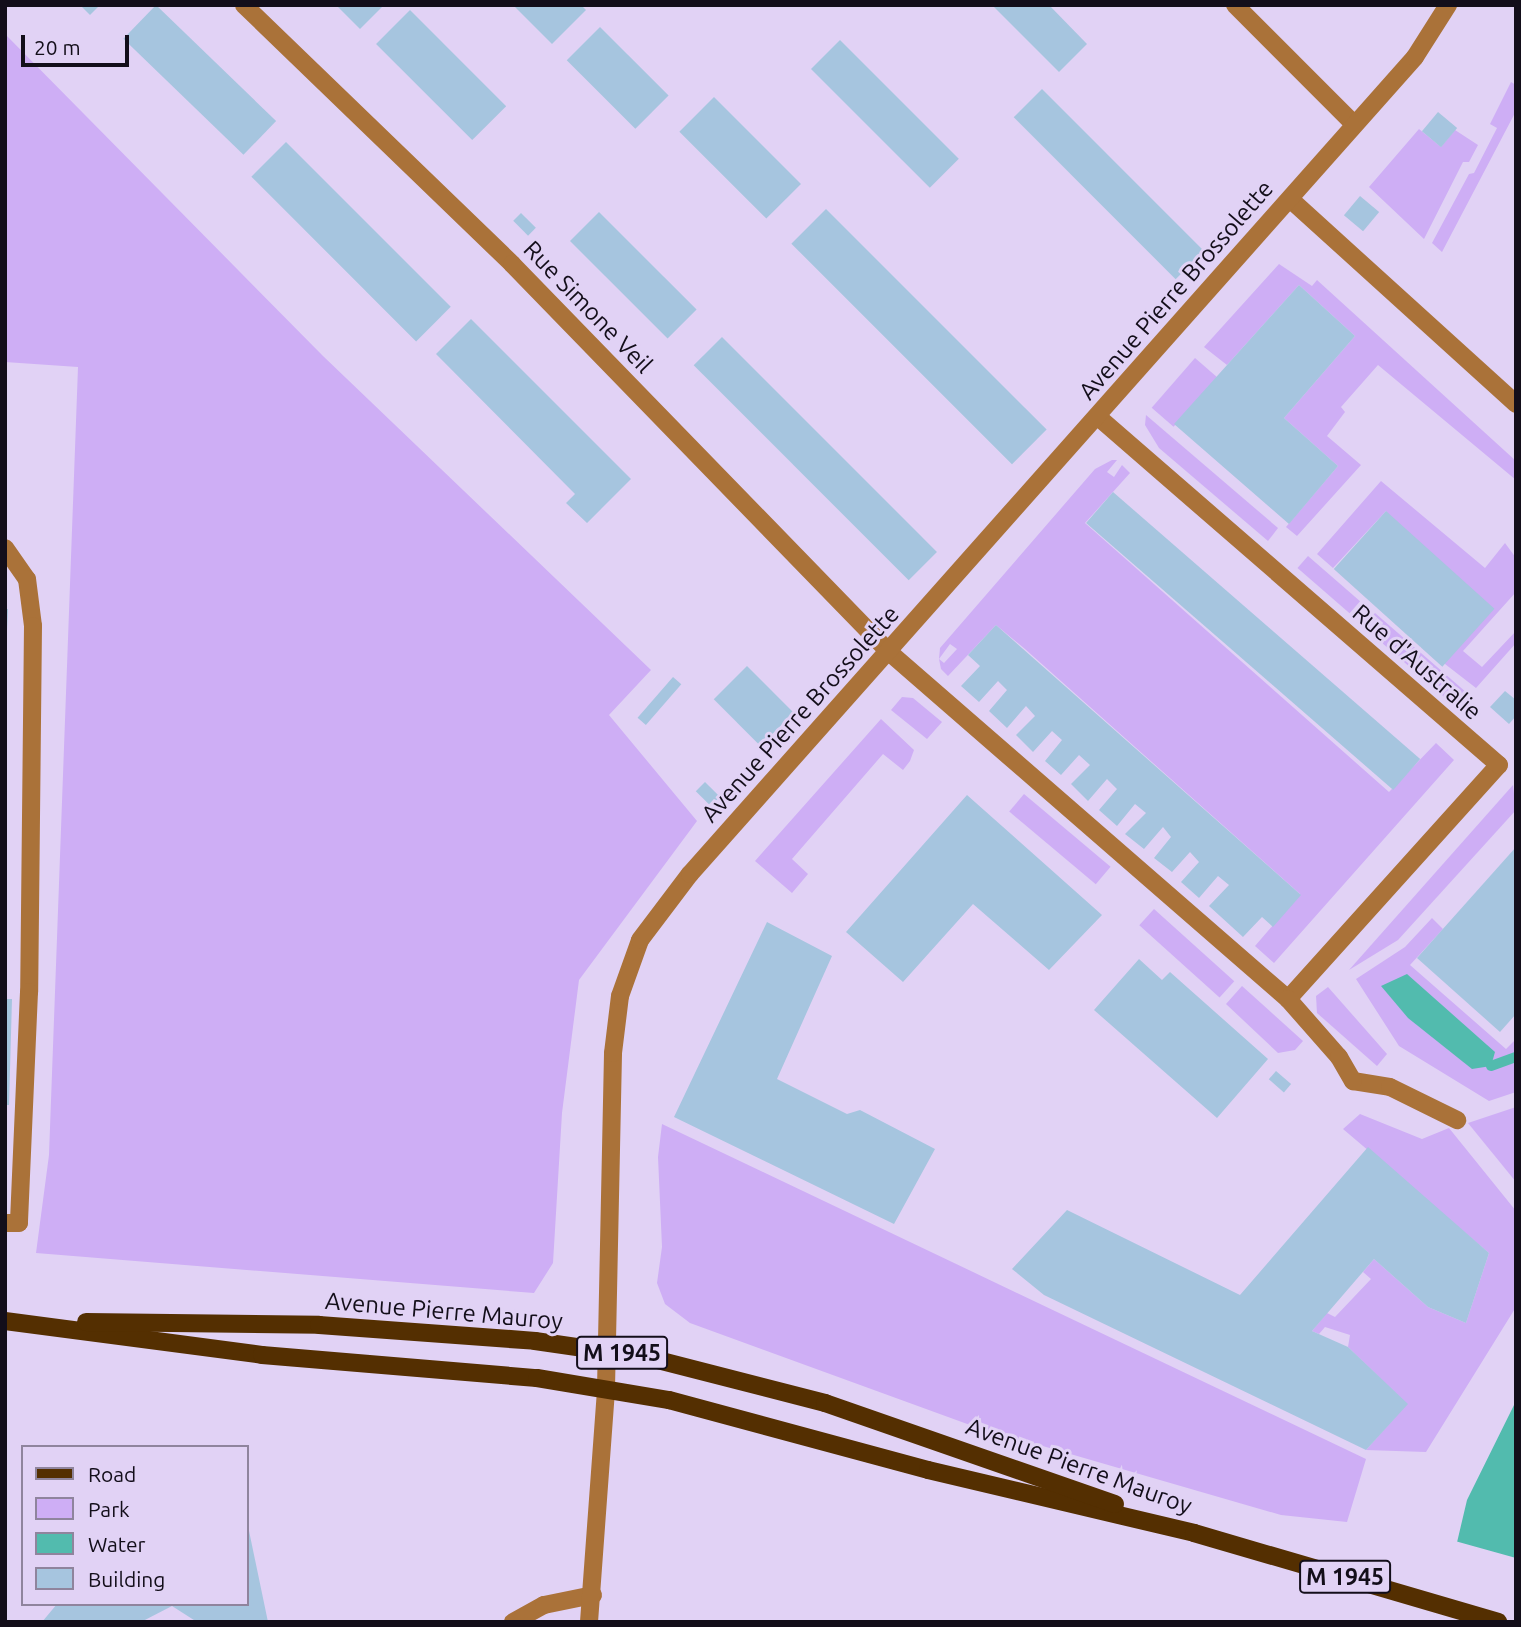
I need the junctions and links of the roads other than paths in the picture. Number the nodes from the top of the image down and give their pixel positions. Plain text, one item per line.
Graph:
1 (244, 5) edge
2 (1235, 5) edge
3 (1448, 5) edge
4 (1354, 124) junction
5 (1290, 199) junction
6 (1516, 404) edge
7 (1097, 416) junction
8 (5, 548) edge
9 (889, 652) junction
10 (1288, 999) junction
11 (1457, 1120) dead end
12 (5, 1223) edge
13 (5, 1321) edge
14 (24, 1323) junction
15 (607, 1350) junction
16 (606, 1388) junction
17 (1194, 1533) junction
18 (593, 1595) junction
19 (1497, 1621) edge
20 (513, 1622) edge
21 (589, 1622) edge

1 - 9 street, Rue Simone Veil
2 - 4 street
3 - 4 street, Avenue Pierre Brossolette
4 - 5 street, Avenue Pierre Brossolette
5 - 6 street
5 - 7 street, Avenue Pierre Brossolette
7 - 9 street, Avenue Pierre Brossolette
7 - 10 street, Rue d'Australie
8 - 12 street
9 - 10 street
9 - 15 street, Avenue Pierre Brossolette
10 - 11 street
13 - 14 main road, Avenue Pierre Mauroy / M 1945
14 - 15 main road, Avenue Pierre Mauroy / M 1945
14 - 16 main road, Avenue Pierre Mauroy / M 1945
15 - 16 street, Avenue Pierre Brossolette
15 - 17 main road, Avenue Pierre Mauroy / M 1945
16 - 17 main road, Avenue Pierre Mauroy / M 1945
16 - 18 street, Avenue Pierre Brossolette
17 - 19 main road, M 1945
18 - 20 street
18 - 21 street, Avenue Pierre Brossolette

